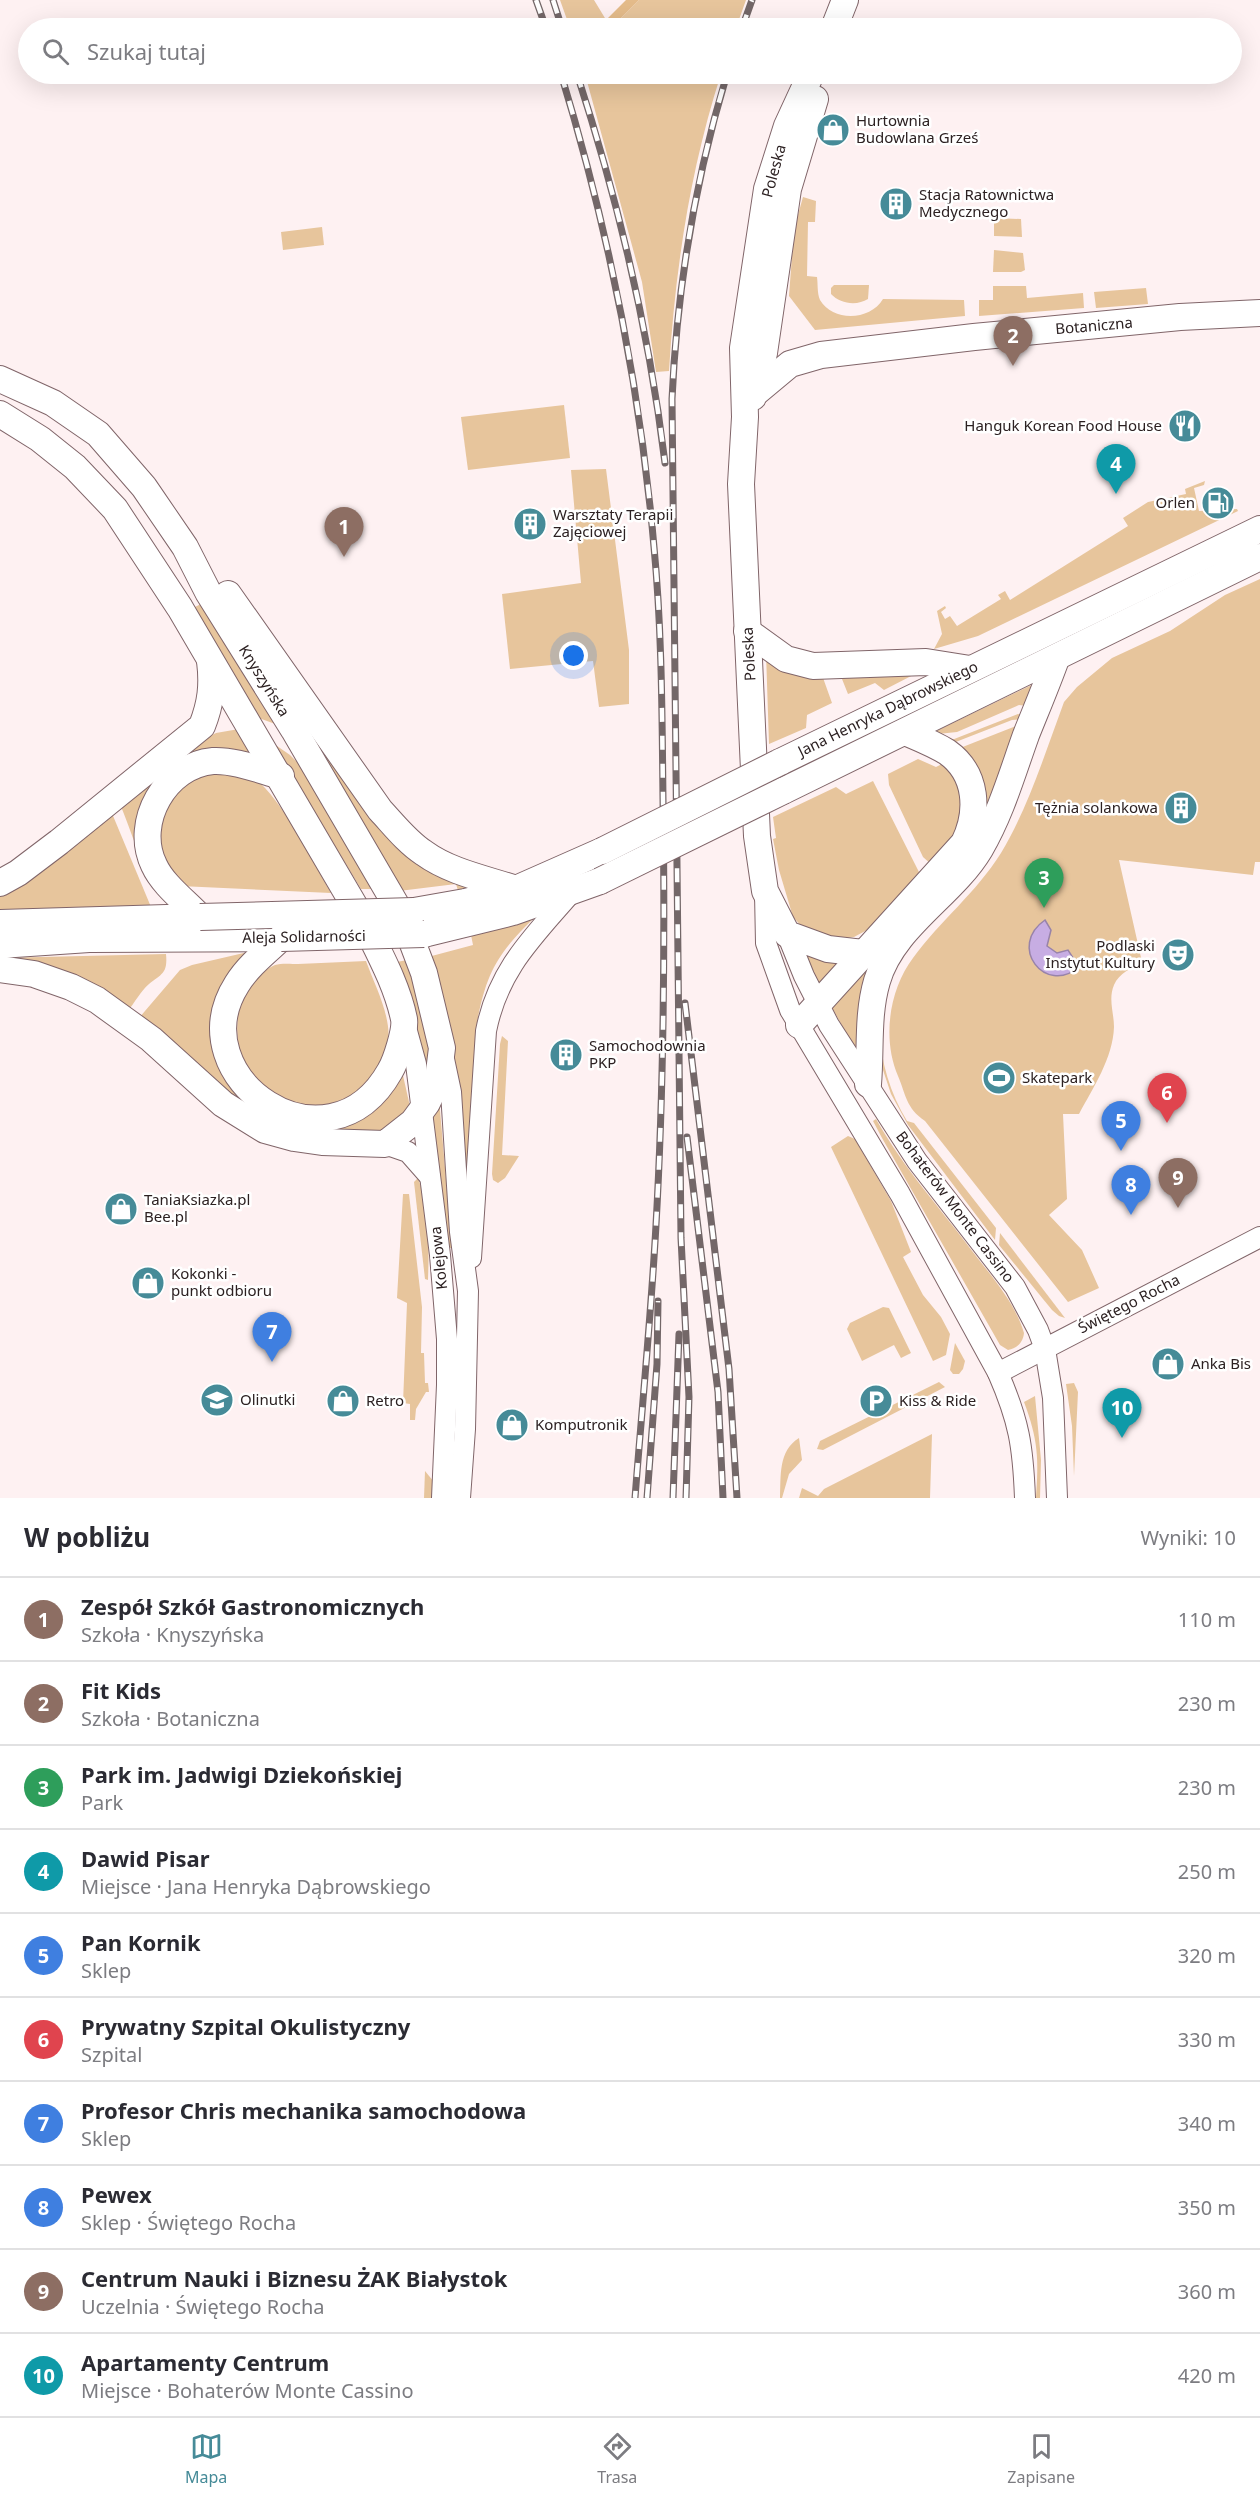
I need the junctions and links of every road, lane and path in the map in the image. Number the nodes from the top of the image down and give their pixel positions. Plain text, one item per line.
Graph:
1 (845, 0) edge
2 (838, 18) edge
3 (806, 84) edge
4 (818, 84) edge
5 (1260, 313) edge
6 (753, 351) junction
7 (821, 355) junction
8 (790, 364) junction
9 (0, 379) edge
10 (749, 406) junction
11 (0, 414) edge
12 (1260, 529) edge
13 (185, 547) junction
14 (1260, 557) edge
15 (747, 631) junction
16 (209, 658) junction
17 (1056, 659) junction
18 (970, 669) junction
19 (250, 724) junction
20 (202, 726) junction
21 (294, 730) junction
22 (900, 734) junction
23 (281, 776) junction
24 (600, 881) joint
25 (0, 883) edge
26 (516, 889) junction
27 (765, 891) junction
28 (571, 893) junction
29 (200, 917) junction
30 (419, 922) junction
31 (787, 934) junction
32 (281, 938) junction
33 (2, 941) edge
34 (863, 953) junction
35 (817, 1003) junction
36 (405, 1021) junction
37 (799, 1025) junction
38 (442, 1048) junction
39 (868, 1084) junction
40 (421, 1113) junction
41 (385, 1144) junction
42 (430, 1177) junction
43 (1260, 1237) edge
44 (468, 1291) junction
45 (1045, 1348) junction
46 (998, 1373) junction
47 (441, 1498) edge
48 (460, 1498) edge
49 (1025, 1498) edge
50 (1057, 1498) edge

1 - 2 main road
3 - 6 main road, Poleska
4 - 6 main road, Poleska
5 - 7 main road, Botaniczna
6 - 7 main road, Botaniczna
6 - 8 main road
6 - 10 main road, Poleska
7 - 8 main road, Botaniczna
8 - 10 main road, Botaniczna
9 - 13 main road, Knyszyńska
10 - 15 main road, Poleska
11 - 16 main road
12 - 18 main road, Jana Henryka Dąbrowskiego
13 - 21 main road, Knyszyńska
13 - 26 main road
14 - 17 main road, Jana Henryka Dąbrowskiego
15 - 18 main road
15 - 27 main road, Poleska
16 - 19 main road
16 - 20 main road
17 - 22 main road, Jana Henryka Dąbrowskiego
17 - 39 main road
18 - 26 main road, Jana Henryka Dąbrowskiego, bridge
19 - 20 main road
19 - 21 main road
19 - 23 main road
20 - 25 main road
21 - 38 main road, Knyszyńska
22 - 24 main road, Jana Henryka Dąbrowskiego, bridge
22 - 34 main road
23 - 29 main road
23 - 36 main road
24 - 28 main road, Aleja Solidarności
26 - 30 main road, Aleja Solidarności
27 - 31 main road, Poleska
27 - 37 street, Poleska
28 - 30 main road, Aleja Solidarności
28 - 44 street
29 - 30 main road, Aleja Solidarności, bridge
29 - 33 main road, Aleja Solidarności
30 - 32 main road, Aleja Solidarności, bridge
31 - 34 main road
31 - 35 street, Poleska
32 - 33 main road, Aleja Solidarności
32 - 36 main road
33 - 41 main road
34 - 35 main road
35 - 37 main road
35 - 39 street, Bohaterów Monte Cassino
36 - 40 street, Kolejowa
37 - 46 street, Bohaterów Monte Cassino
38 - 40 main road
38 - 44 street, Kolejowa
39 - 45 street, Bohaterów Monte Cassino
40 - 41 main road
40 - 42 street, Kolejowa
41 - 42 street
42 - 47 street, Kolejowa
43 - 45 street, Świętego Rocha
44 - 48 street, Kolejowa
45 - 46 street, Świętego Rocha
45 - 50 street, Bohaterów Monte Cassino
46 - 49 street, Bohaterów Monte Cassino

